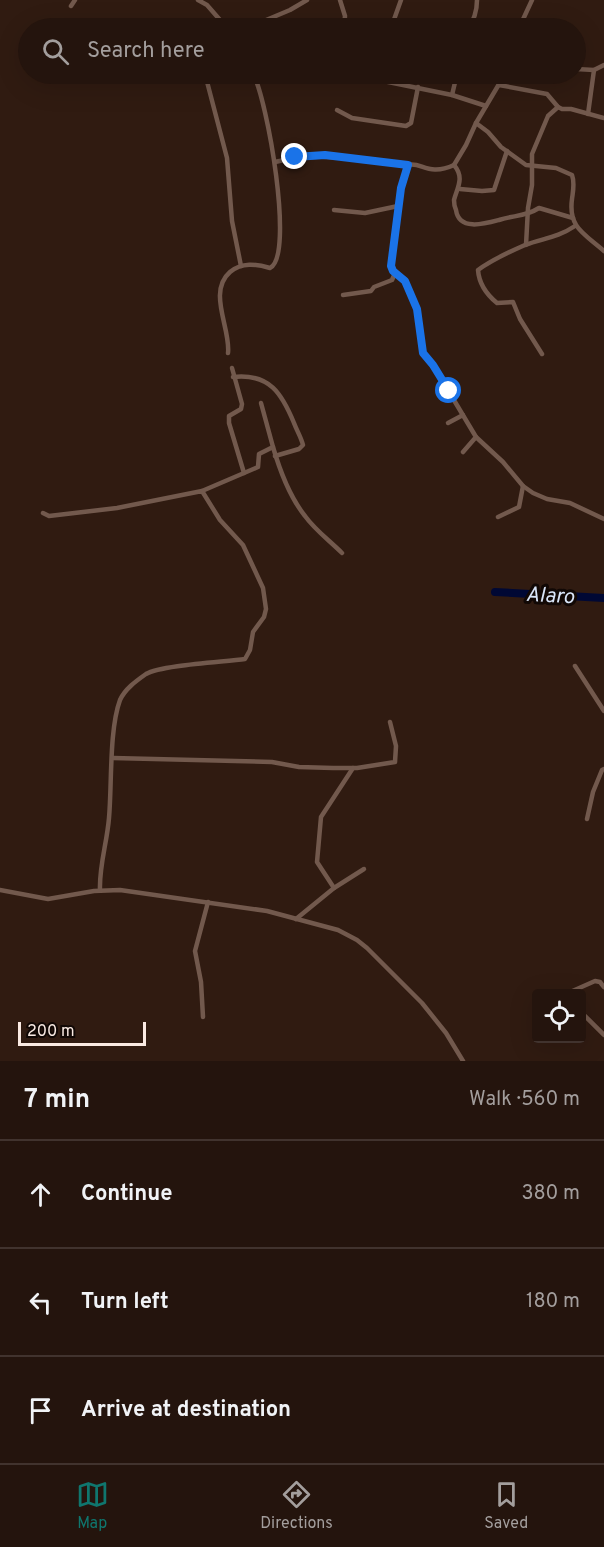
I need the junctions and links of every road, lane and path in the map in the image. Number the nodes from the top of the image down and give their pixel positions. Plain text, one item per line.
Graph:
1 (75, 0) edge
2 (198, 0) edge
3 (307, 0) edge
4 (340, 0) edge
5 (400, 0) edge
6 (477, 0) edge
7 (532, 0) edge
8 (71, 6) dead end
9 (218, 18) edge
10 (271, 18) edge
11 (345, 18) edge
12 (394, 18) edge
13 (473, 18) edge
14 (524, 18) edge
15 (604, 65) edge
16 (586, 70) edge
17 (594, 70) junction
18 (208, 84) edge
19 (257, 84) edge
20 (407, 84) edge
21 (455, 84) edge
22 (499, 85) joint
23 (418, 87) junction
24 (452, 95) junction
25 (486, 106) junction
26 (558, 107) junction
27 (337, 110) dead end
28 (588, 114) junction
29 (604, 118) edge
30 (476, 123) junction
31 (507, 151) junction
32 (275, 162) junction
33 (408, 165) junction
34 (454, 165) junction
35 (531, 166) junction
36 (460, 189) junction
37 (398, 206) junction
38 (334, 210) dead end
39 (528, 215) junction
40 (573, 218) junction
41 (575, 226) junction
42 (526, 245) junction
43 (604, 251) edge
44 (241, 266) junction
45 (395, 273) junction
46 (343, 295) dead end
47 (228, 353) dead end
48 (542, 354) dead end
49 (232, 368) dead end
50 (233, 377) junction
51 (261, 403) dead end
52 (463, 415) junction
53 (448, 423) dead end
54 (476, 437) junction
55 (273, 447) junction
56 (463, 452) dead end
57 (275, 456) junction
58 (244, 473) junction
59 (523, 486) junction
60 (202, 491) junction
61 (43, 513) dead end
62 (498, 517) dead end
63 (604, 519) edge
64 (342, 553) dead end
65 (575, 666) dead end
66 (604, 711) edge
67 (390, 722) dead end
68 (113, 758) junction
69 (353, 768) junction
70 (604, 769) edge
71 (587, 819) dead end
72 (364, 869) dead end
73 (334, 888) junction
74 (0, 890) edge
75 (100, 890) junction
76 (208, 902) junction
77 (296, 919) junction
78 (604, 987) edge
79 (577, 989) edge
80 (203, 1017) dead end
81 (586, 1017) edge
82 (604, 1035) edge
83 (464, 1061) edge

1 - 8 street
2 - 9 street
3 - 10 street
4 - 11 street
5 - 12 street
6 - 13 street
7 - 14 street
15 - 17 street
16 - 17 street
17 - 28 street
18 - 44 street
19 - 32 street
20 - 23 street
21 - 24 street
22 - 25 street
22 - 26 street
23 - 24 street
23 - 27 street
24 - 25 street
25 - 30 street
26 - 28 street
26 - 35 street
28 - 29 street
30 - 31 street
30 - 34 street
31 - 35 street
31 - 36 street
32 - 33 street
32 - 44 street
33 - 34 street
33 - 37 street
34 - 36 street
35 - 39 street
35 - 40 street
36 - 39 street
37 - 38 street
37 - 45 street
39 - 40 street
39 - 42 street
40 - 41 street
41 - 42 street
41 - 43 street
42 - 48 street
44 - 47 street
45 - 46 street
45 - 52 street
49 - 50 street
50 - 57 street
50 - 58 street
51 - 55 street
52 - 53 street
52 - 54 street
54 - 56 street
54 - 59 street
55 - 57 street
55 - 58 street
57 - 64 street
58 - 60 street
59 - 62 street
59 - 63 street
60 - 61 street
60 - 68 street
65 - 66 street
67 - 69 street
68 - 69 street
68 - 75 street
69 - 73 street
70 - 71 street
72 - 73 street
73 - 77 street
74 - 75 street
75 - 76 street
76 - 77 street
76 - 80 street
77 - 83 street
78 - 79 street
81 - 82 street

